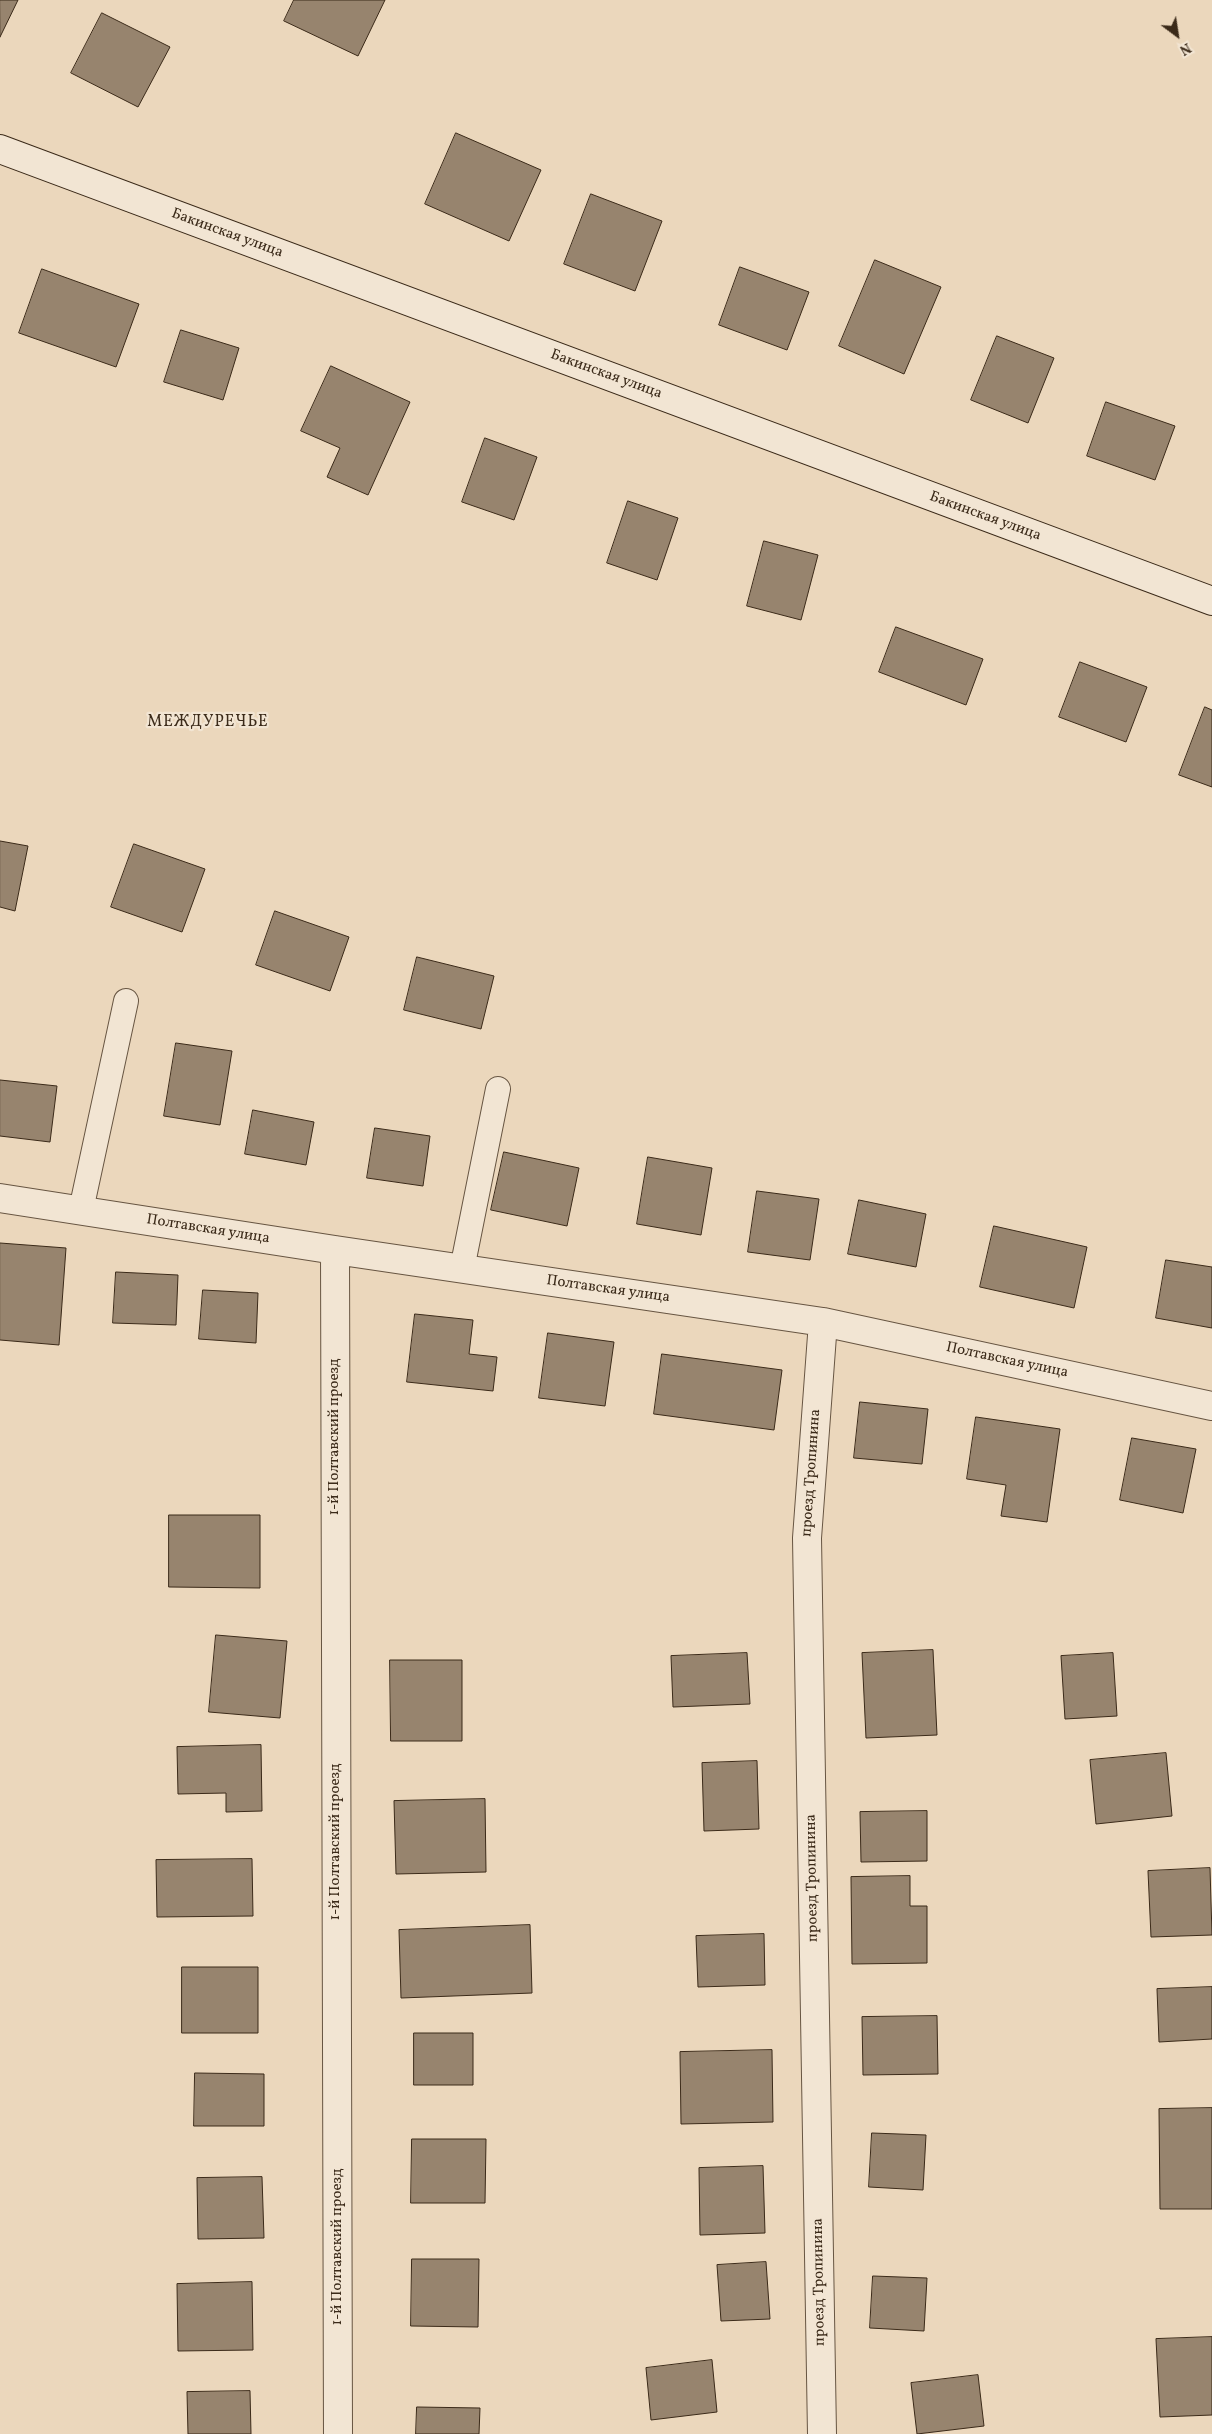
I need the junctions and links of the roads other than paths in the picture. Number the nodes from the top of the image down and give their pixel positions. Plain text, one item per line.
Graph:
1 (0, 149) edge
2 (1212, 601) edge
3 (126, 1001) dead end
4 (498, 1089) dead end
5 (0, 1198) edge
6 (81, 1210) junction
7 (335, 1250) junction
8 (462, 1269) junction
9 (823, 1322) junction
10 (1212, 1406) edge
11 (338, 2434) edge
12 (822, 2434) edge

1 - 2 street, Бакинская улица
3 - 6 lane
4 - 8 lane
5 - 6 street, Полтавская улица
6 - 7 street, Полтавская улица
7 - 8 street, Полтавская улица
7 - 11 street, 1-й Полтавский проезд
8 - 9 street, Полтавская улица
9 - 10 street, Полтавская улица
9 - 12 street, проезд Тропинина

